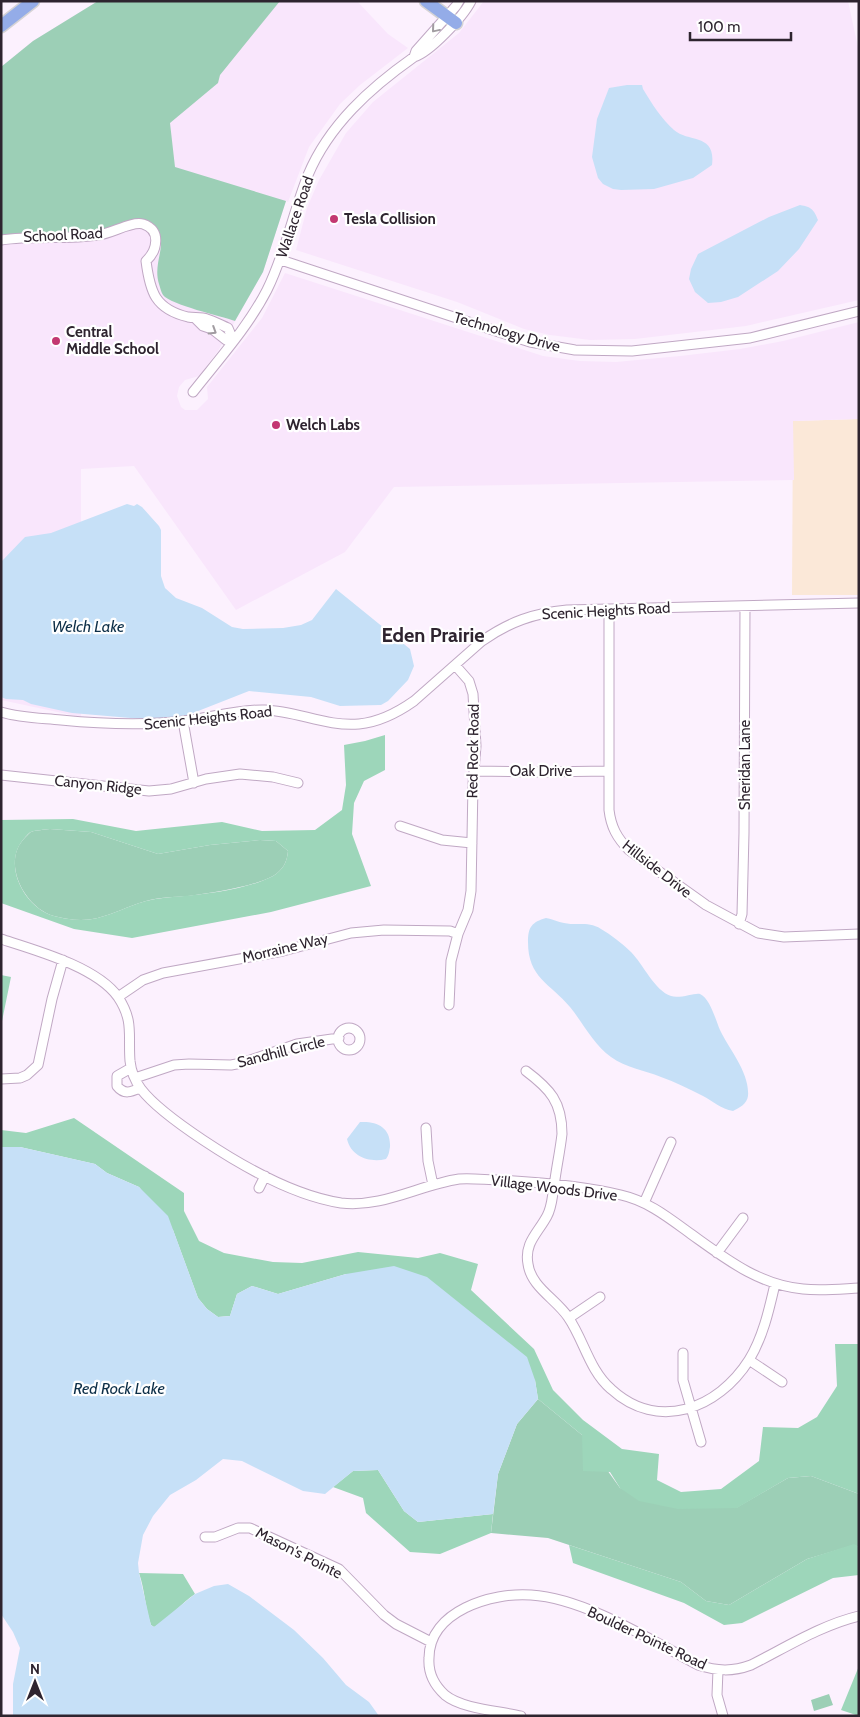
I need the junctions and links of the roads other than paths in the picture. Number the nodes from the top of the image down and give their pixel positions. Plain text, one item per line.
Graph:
1 (33, 1) edge
2 (426, 1) edge
3 (459, 1) edge
4 (472, 1) edge
5 (451, 19) junction
6 (1, 26) edge
7 (1, 240) edge
8 (280, 260) junction
9 (859, 311) edge
10 (233, 340) junction
11 (193, 392) dead end
12 (859, 603) edge
13 (745, 606) junction
14 (608, 609) junction
15 (455, 666) junction
16 (1, 712) edge
17 (183, 721) junction
18 (474, 771) junction
19 (609, 771) junction
20 (1, 775) edge
21 (194, 783) junction
22 (298, 783) dead end
23 (400, 826) dead end
24 (472, 843) junction
25 (739, 924) junction
26 (458, 934) junction
27 (859, 934) edge
28 (1, 939) edge
29 (63, 960) junction
30 (118, 997) junction
31 (449, 1005) dead end
32 (339, 1038) dead end
33 (131, 1068) junction
34 (526, 1070) dead end
35 (135, 1078) junction
36 (1, 1079) edge
37 (140, 1088) junction
38 (426, 1128) dead end
39 (671, 1142) dead end
40 (265, 1176) junction
41 (433, 1185) junction
42 (554, 1185) junction
43 (259, 1188) dead end
44 (644, 1203) junction
45 (743, 1218) dead end
46 (717, 1253) junction
47 (775, 1284) junction
48 (859, 1288) edge
49 (600, 1297) dead end
50 (569, 1318) junction
51 (682, 1353) dead end
52 (749, 1360) junction
53 (782, 1382) dead end
54 (691, 1408) junction
55 (701, 1442) dead end
56 (205, 1536) dead end
57 (859, 1616) edge
58 (431, 1642) junction
59 (718, 1670) junction
60 (522, 1716) edge
61 (723, 1716) edge

1 - 6 highway
2 - 5 highway
3 - 5 street, Wallace Road
4 - 5 street, Wallace Road
5 - 8 street, Wallace Road
7 - 10 street, School Road
8 - 9 street, Technology Drive
8 - 10 street, Wallace Road
10 - 11 street, Wallace Road
12 - 13 street, Scenic Heights Road
13 - 14 street, Scenic Heights Road
13 - 25 street, Sheridan Lane
14 - 15 street, Scenic Heights Road
14 - 19 street, Hillside Drive
15 - 17 street, Scenic Heights Road
15 - 18 street, Red Rock Road
16 - 17 street, Scenic Heights Road
17 - 21 street
18 - 19 street, Oak Drive
18 - 24 street, Red Rock Road
19 - 25 street, Hillside Drive
20 - 21 street, Canyon Ridge
21 - 22 street, Canyon Ridge
23 - 24 street
24 - 26 street, Red Rock Road
25 - 27 street, Hillside Drive
26 - 30 street, Morraine Way
26 - 31 street, Red Rock Road
28 - 29 street, Village Woods Drive
29 - 30 street, Village Woods Drive
29 - 36 street
30 - 33 street, Village Woods Drive
32 - 35 street, Sandhill Circle
33 - 35 street, Village Woods Drive
33 - 37 street
34 - 42 street
35 - 37 street, Village Woods Drive
37 - 40 street, Village Woods Drive
38 - 41 street
39 - 44 street
40 - 41 street, Village Woods Drive
40 - 43 street
41 - 42 street, Village Woods Drive
42 - 44 street, Village Woods Drive
42 - 50 street
44 - 46 street, Village Woods Drive
45 - 46 street
46 - 47 street, Village Woods Drive
47 - 48 street, Village Woods Drive
47 - 52 street
49 - 50 street
50 - 54 street
51 - 54 street
52 - 53 street
52 - 54 street
54 - 55 street
56 - 58 street, Mason's Pointe
57 - 59 street, Boulder Pointe Road
58 - 59 street, Boulder Pointe Road
58 - 60 street, Boulder Pointe Road
59 - 61 street

